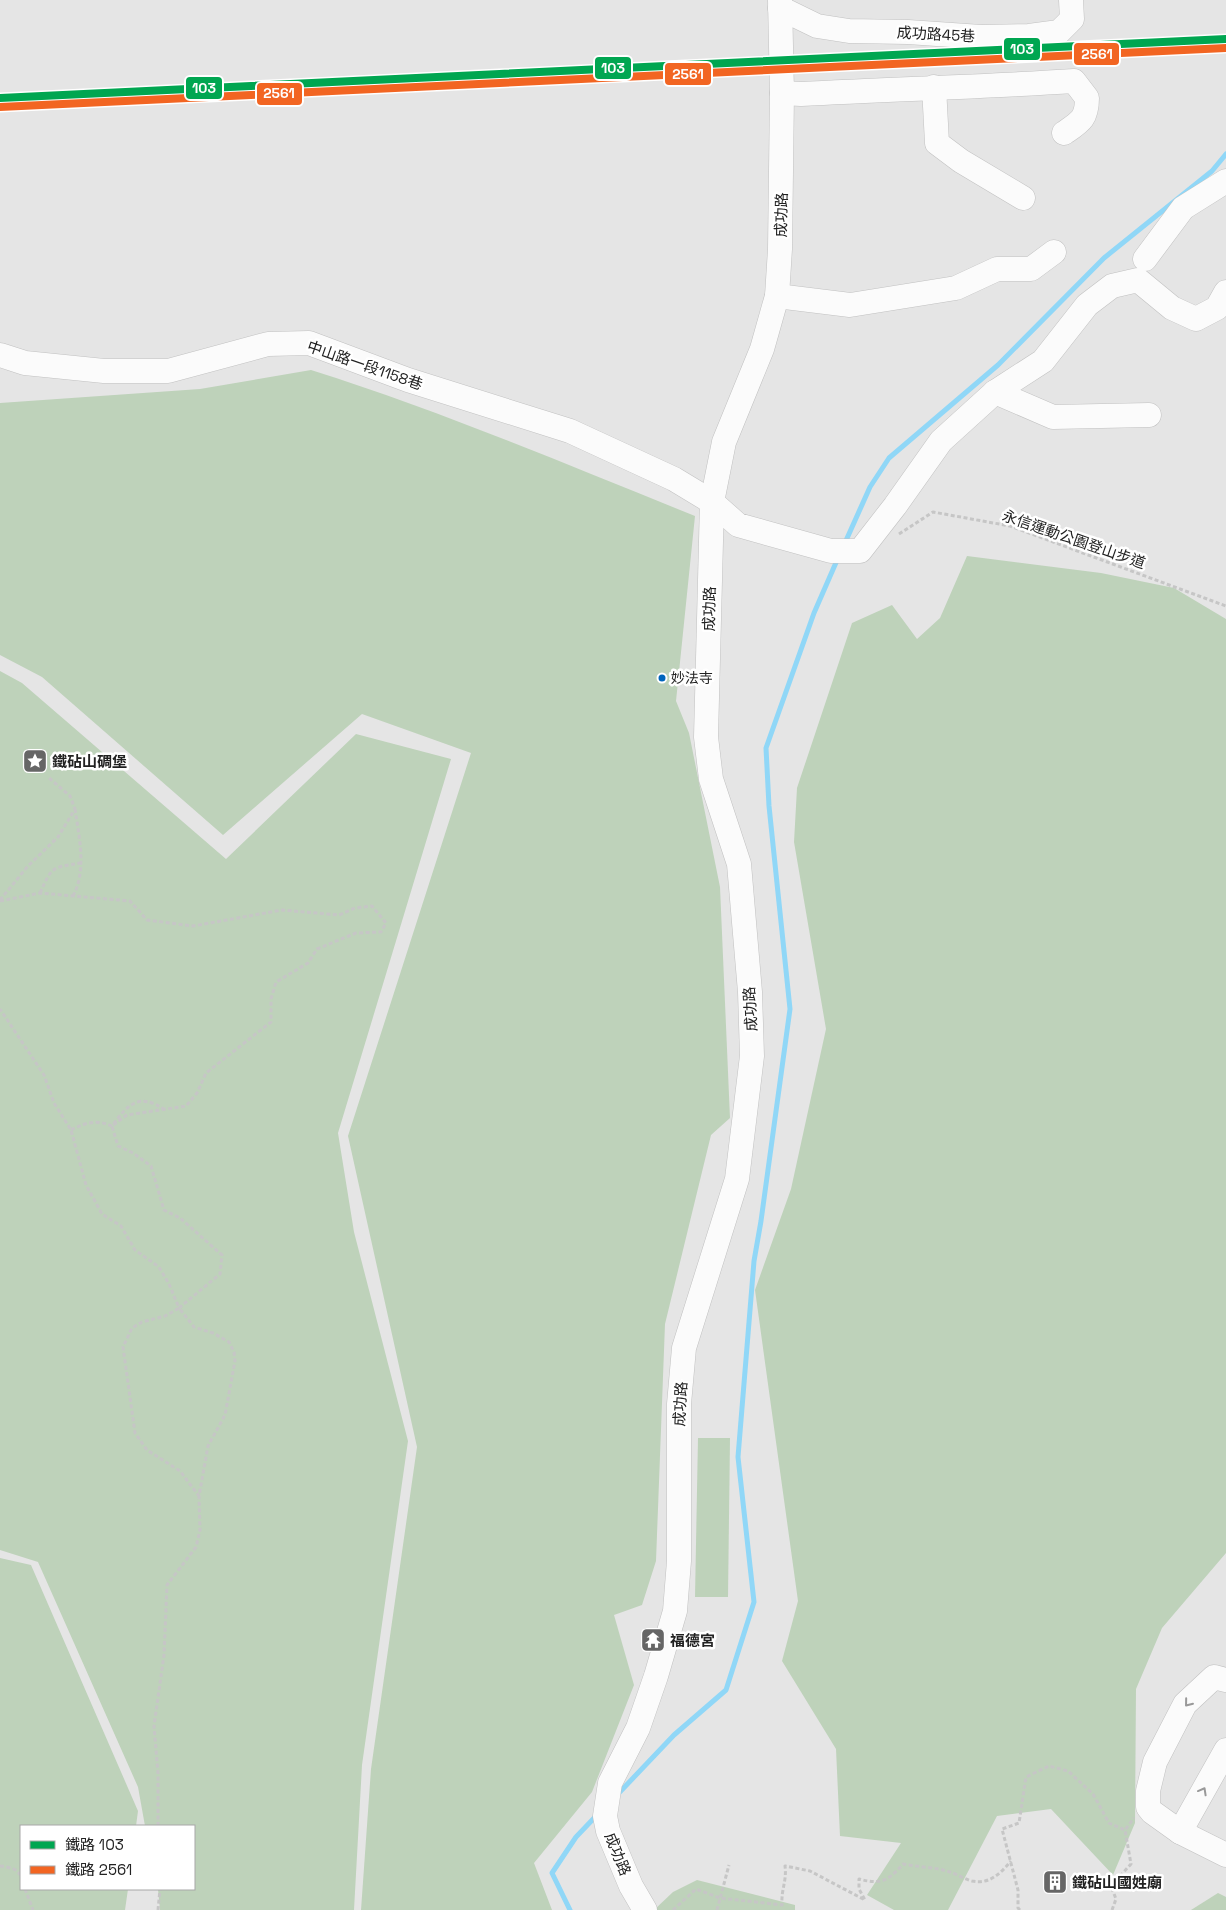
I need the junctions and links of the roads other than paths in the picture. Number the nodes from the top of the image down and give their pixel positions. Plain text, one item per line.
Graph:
1 (1071, 0) edge
2 (780, 4) edge
3 (934, 86) junction
4 (782, 92) junction
5 (1064, 134) dead end
6 (1226, 181) edge
7 (1023, 198) dead end
8 (1054, 252) dead end
9 (1144, 259) dead end
10 (1226, 292) edge
11 (777, 296) junction
12 (0, 355) edge
13 (995, 392) junction
14 (1149, 415) dead end
15 (712, 502) junction
16 (1226, 1680) edge
17 (1226, 1750) edge
18 (1180, 1832) junction
19 (1226, 1855) edge
20 (645, 1910) edge

1 - 2 street, 成功路45巷
2 - 4 street, 成功路
3 - 4 street
3 - 5 street
3 - 7 street
4 - 11 street, 成功路
6 - 9 street
8 - 11 street
10 - 13 street
11 - 15 street, 成功路
12 - 15 street, 中山路一段1158巷
13 - 14 street
13 - 15 street, 中山路一段1158巷
15 - 20 street, 成功路
16 -> 18 street
18 -> 17 street
18 - 19 street

